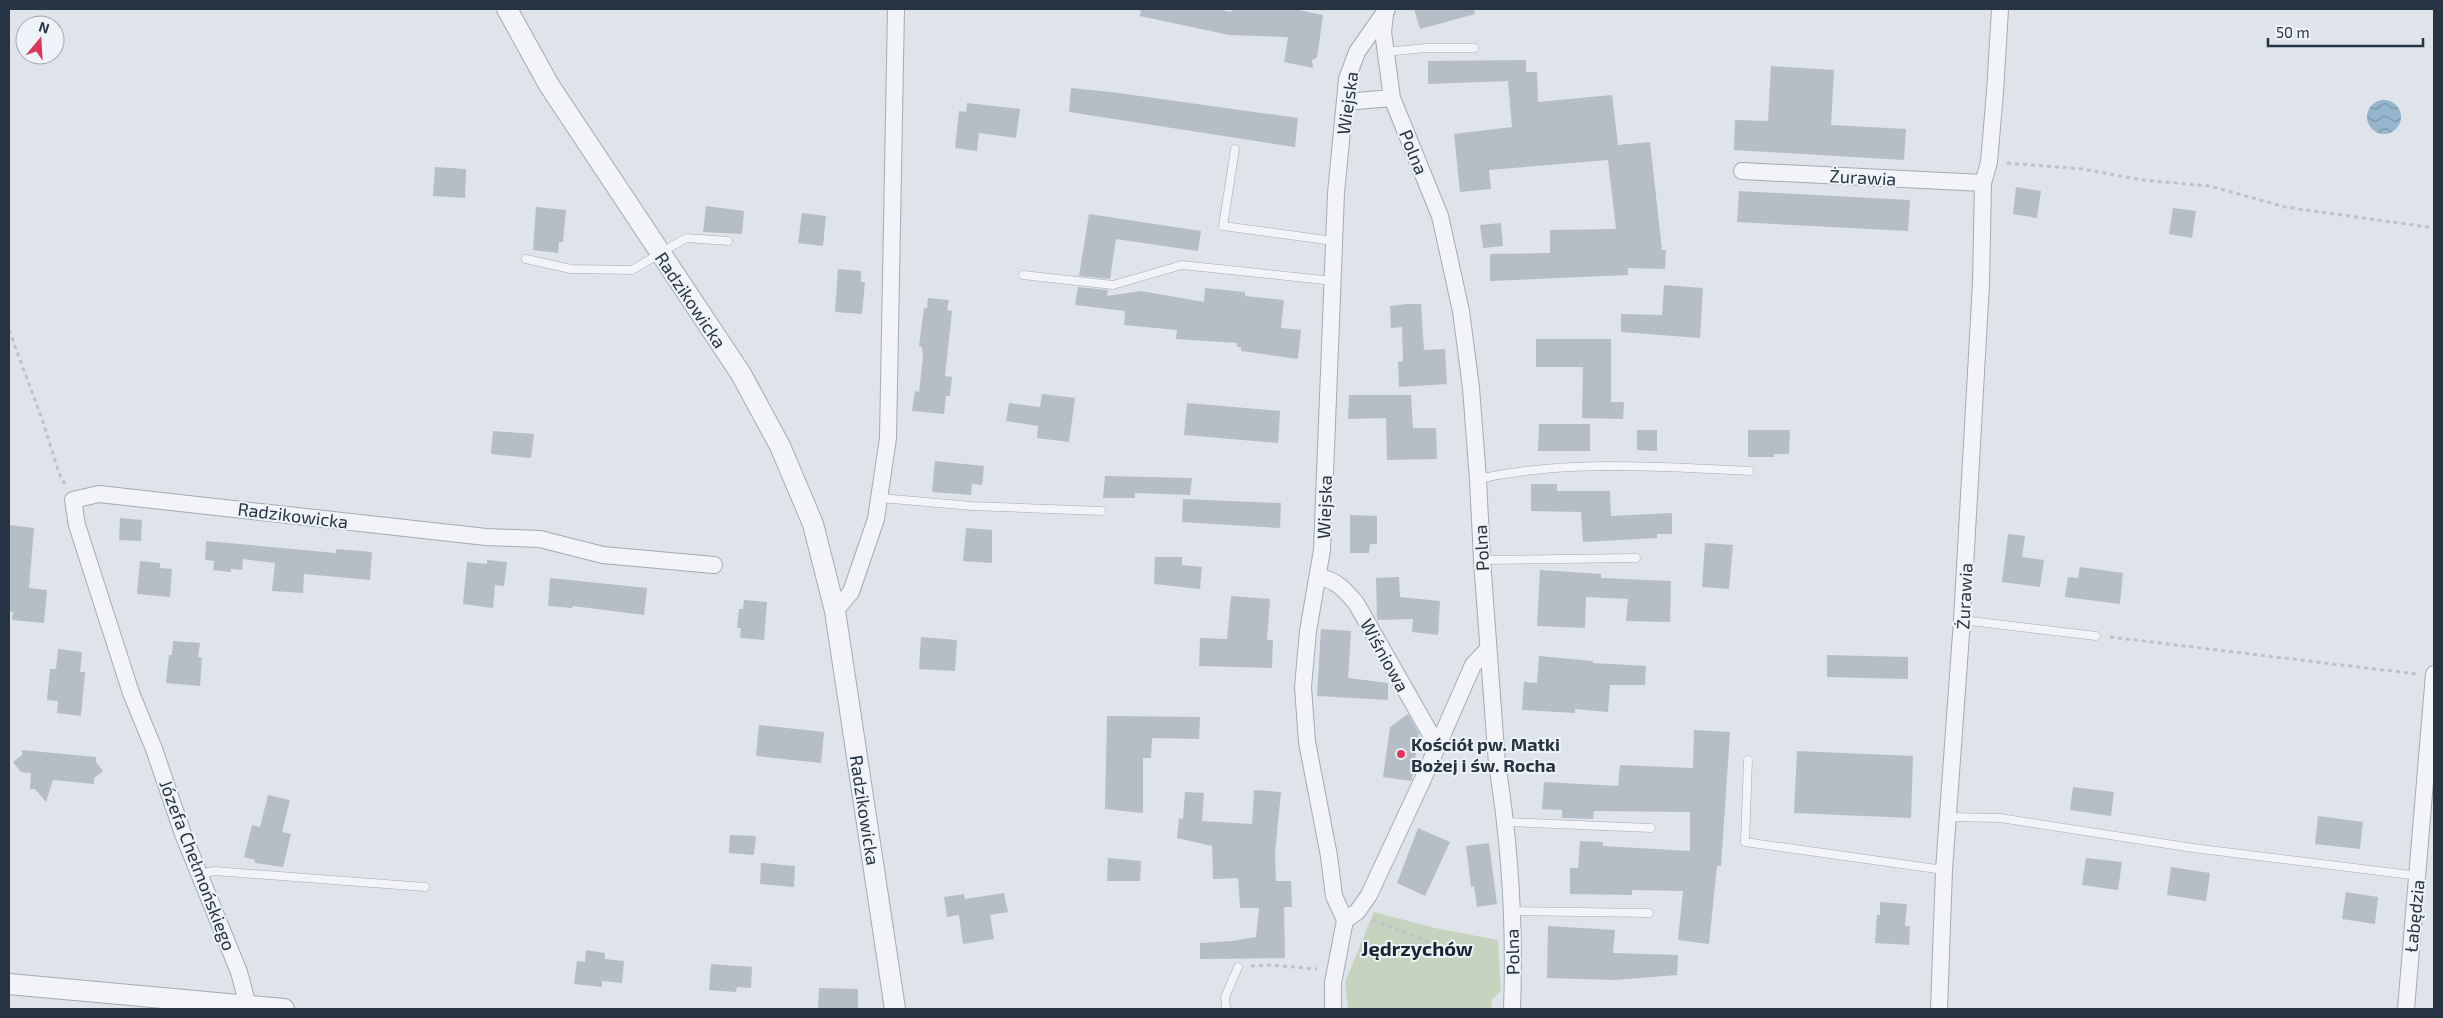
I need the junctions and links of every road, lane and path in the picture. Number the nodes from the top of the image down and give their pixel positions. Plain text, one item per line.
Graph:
1 (507, 9) edge
2 (896, 9) edge
3 (2000, 9) edge
4 (1386, 12) edge
5 (1474, 48) dead end
6 (1385, 52) junction
7 (1392, 98) junction
8 (1346, 102) junction
9 (1235, 149) dead end
10 (1989, 162) junction
11 (1742, 171) dead end
12 (1983, 184) junction
13 (2434, 228) edge
14 (728, 241) dead end
15 (1334, 241) junction
16 (660, 254) junction
17 (526, 259) dead end
18 (1023, 275) dead end
19 (1333, 281) junction
20 (9, 330) edge
21 (1749, 471) dead end
22 (1478, 479) junction
23 (881, 498) junction
24 (73, 500) junction
25 (1101, 512) dead end
26 (1636, 558) dead end
27 (1482, 560) junction
28 (714, 565) dead end
29 (1319, 576) junction
30 (835, 611) junction
31 (1962, 620) junction
32 (2096, 636) joint
33 (1488, 649) junction
34 (2434, 675) edge
35 (1438, 747) junction
36 (1748, 760) dead end
37 (1948, 817) junction
38 (1504, 822) junction
39 (1651, 828) dead end
40 (1944, 870) junction
41 (200, 874) junction
42 (2419, 876) junction
43 (425, 887) dead end
44 (1511, 911) junction
45 (1649, 912) dead end
46 (1351, 916) junction
47 (1429, 942) dead end
48 (1238, 967) joint
49 (1335, 971) junction
50 (9, 984) edge
51 (248, 1006) junction
52 (284, 1009) edge
53 (895, 1009) edge
54 (1226, 1009) edge
55 (1333, 1009) edge
56 (1512, 1009) edge
57 (1939, 1009) edge
58 (2406, 1009) edge

1 - 16 street, Radzikowicka
2 - 23 street
3 - 10 street, Żurawia
4 - 6 street, Polna
4 - 8 street, Wiejska
5 - 6 lane
6 - 7 street, Polna
7 - 8 street
7 - 22 street, Polna
8 - 15 street, Wiejska
9 - 15 lane
10 - 12 street, Żurawia
10 - 13 path
11 - 12 street, Żurawia
12 - 31 street, Żurawia
14 - 16 lane
15 - 19 street, Wiejska
16 - 17 lane
16 - 30 street, Radzikowicka
18 - 19 lane
19 - 29 street, Wiejska
20 - 24 path
21 - 22 lane
22 - 27 street, Polna
23 - 25 lane
23 - 30 street
24 - 28 street, Radzikowicka
24 - 41 street, Józefa Chełmońskiego
26 - 27 lane
27 - 33 street, Polna
29 - 35 street, Wiśniowa
29 - 46 street, Wiejska
30 - 53 street, Radzikowicka
31 - 32 lane
31 - 37 street, Żurawia
32 - 34 path
33 - 35 street
33 - 38 street, Polna
34 - 42 street, Łabędzia
35 - 46 street
36 - 40 lane
37 - 40 street, Żurawia
37 - 42 lane
38 - 39 lane
38 - 44 street, Polna
40 - 57 street, Żurawia
41 - 43 lane
41 - 51 street, Józefa Chełmońskiego
42 - 58 street, Łabędzia
44 - 45 lane
44 - 56 street, Polna
46 - 47 path
46 - 49 street
48 - 49 path
48 - 54 lane
49 - 55 street
50 - 51 street
51 - 52 street

